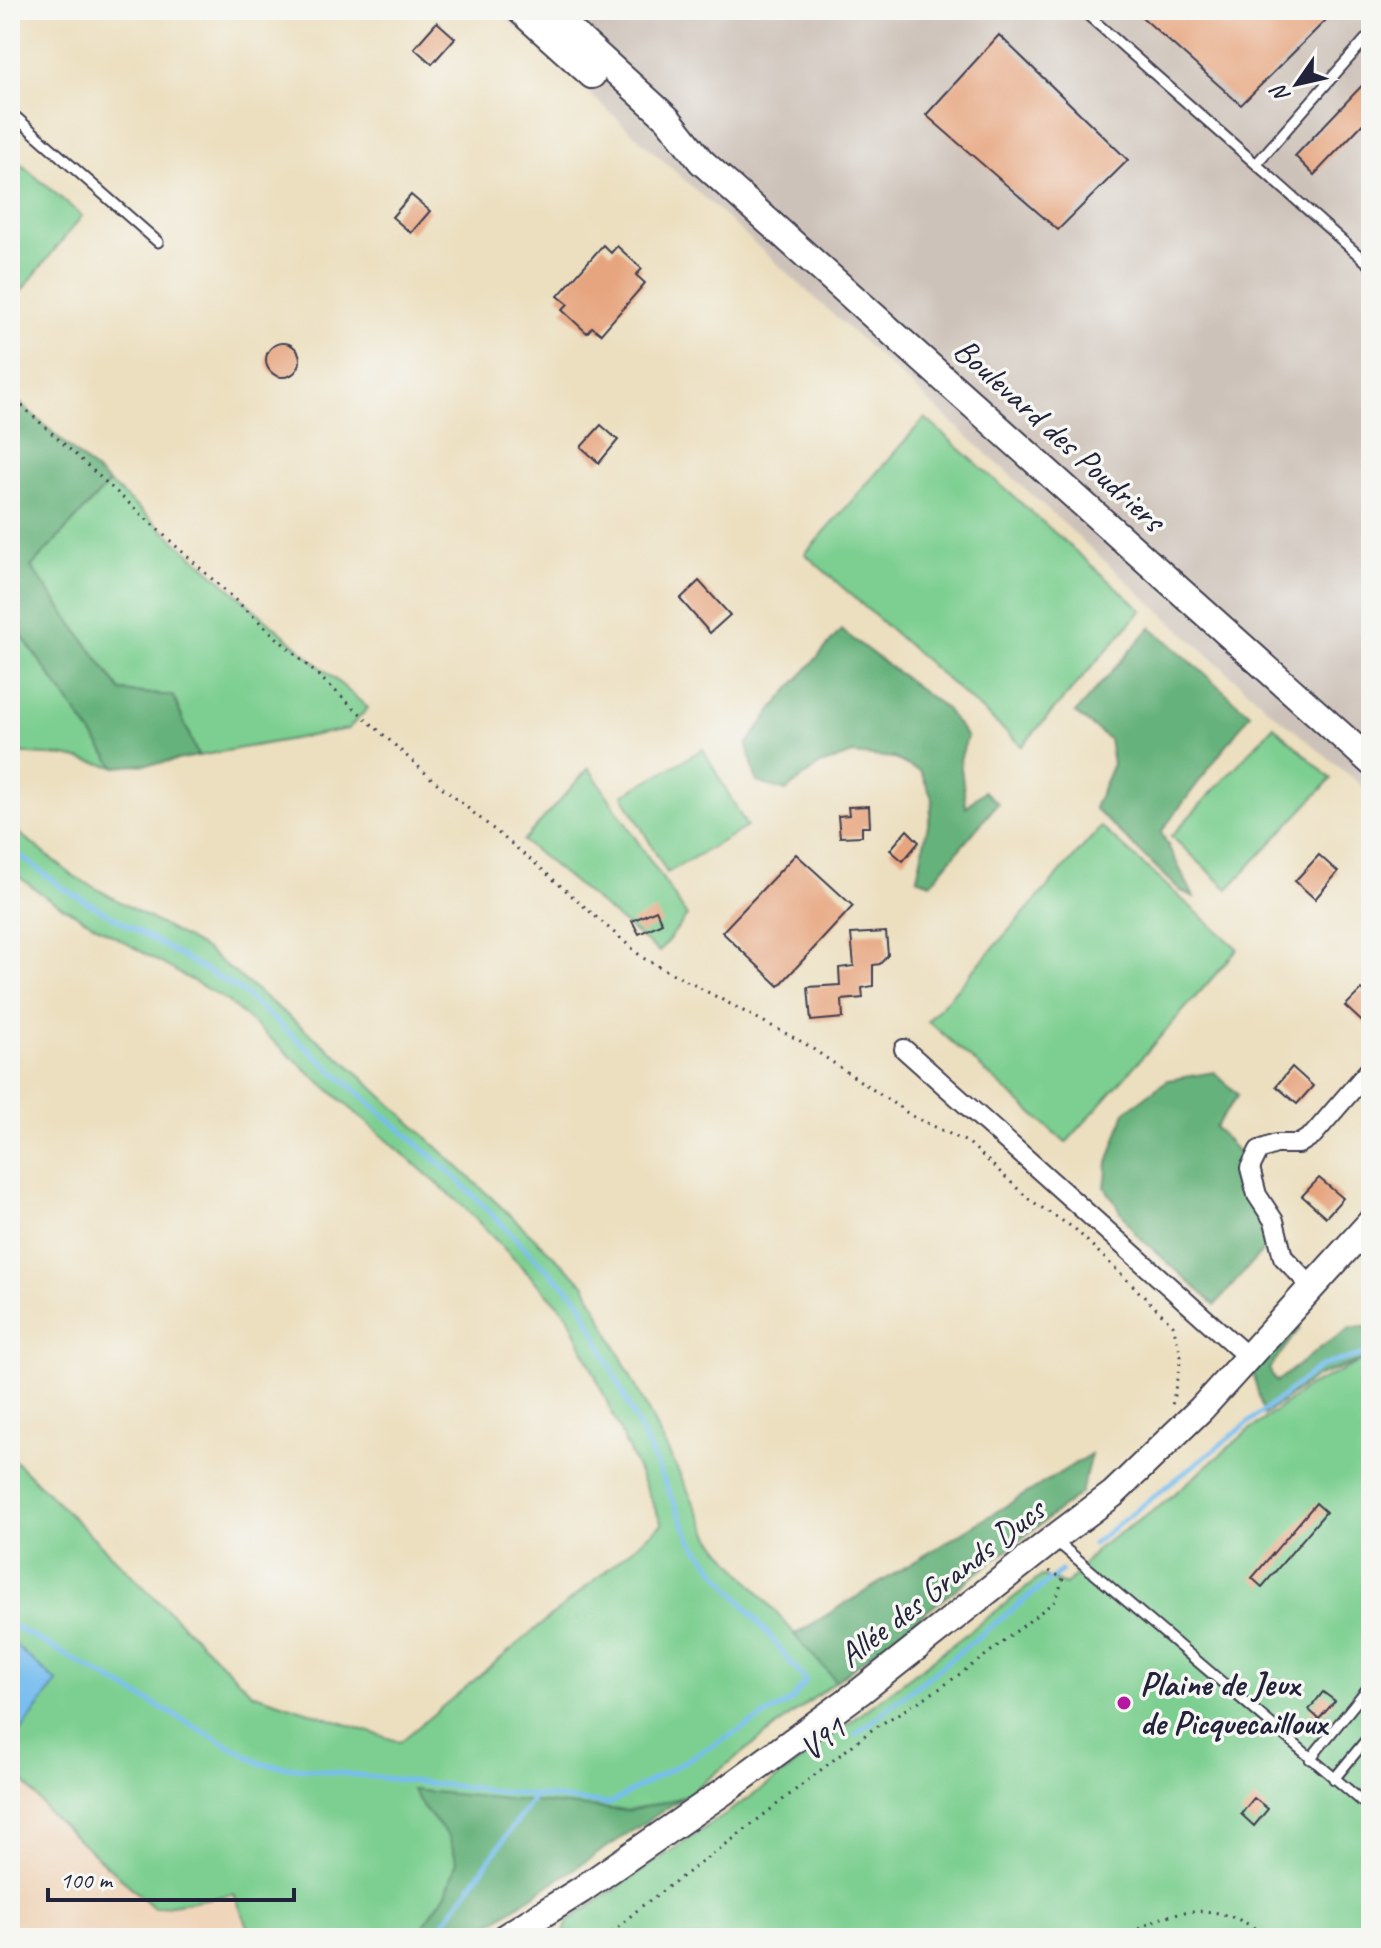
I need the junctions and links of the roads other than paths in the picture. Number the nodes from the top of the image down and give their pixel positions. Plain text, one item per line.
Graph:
1 (520, 10) edge
2 (548, 10) edge
3 (1082, 10) edge
4 (1371, 33) edge
5 (10, 112) edge
6 (701, 161) junction
7 (1256, 164) junction
8 (158, 242) dead end
9 (1371, 266) edge
10 (1371, 762) edge
11 (904, 1049) dead end
12 (1371, 1068) edge
13 (1371, 1222) edge
14 (1311, 1286) junction
15 (1249, 1358) junction
16 (1044, 1554) junction
17 (1371, 1684) edge
18 (1371, 1734) edge
19 (1310, 1759) junction
20 (1334, 1779) junction
21 (1371, 1809) edge
22 (504, 1938) edge

1 - 6 main road, Boulevard des Poudriers
2 - 6 main road, Boulevard des Poudriers
3 - 7 lane
4 - 7 lane
5 - 8 lane
6 - 10 main road, Boulevard des Poudriers
7 - 9 lane
11 - 15 street
12 - 14 street
13 - 14 main road, Allée des Grands Ducs
14 - 15 main road, Allée des Grands Ducs
15 - 16 main road, Allée des Grands Ducs
16 - 19 lane
16 - 22 main road, Allée des Grands Ducs
17 - 19 lane
18 - 20 lane
19 - 20 lane
20 - 21 lane

